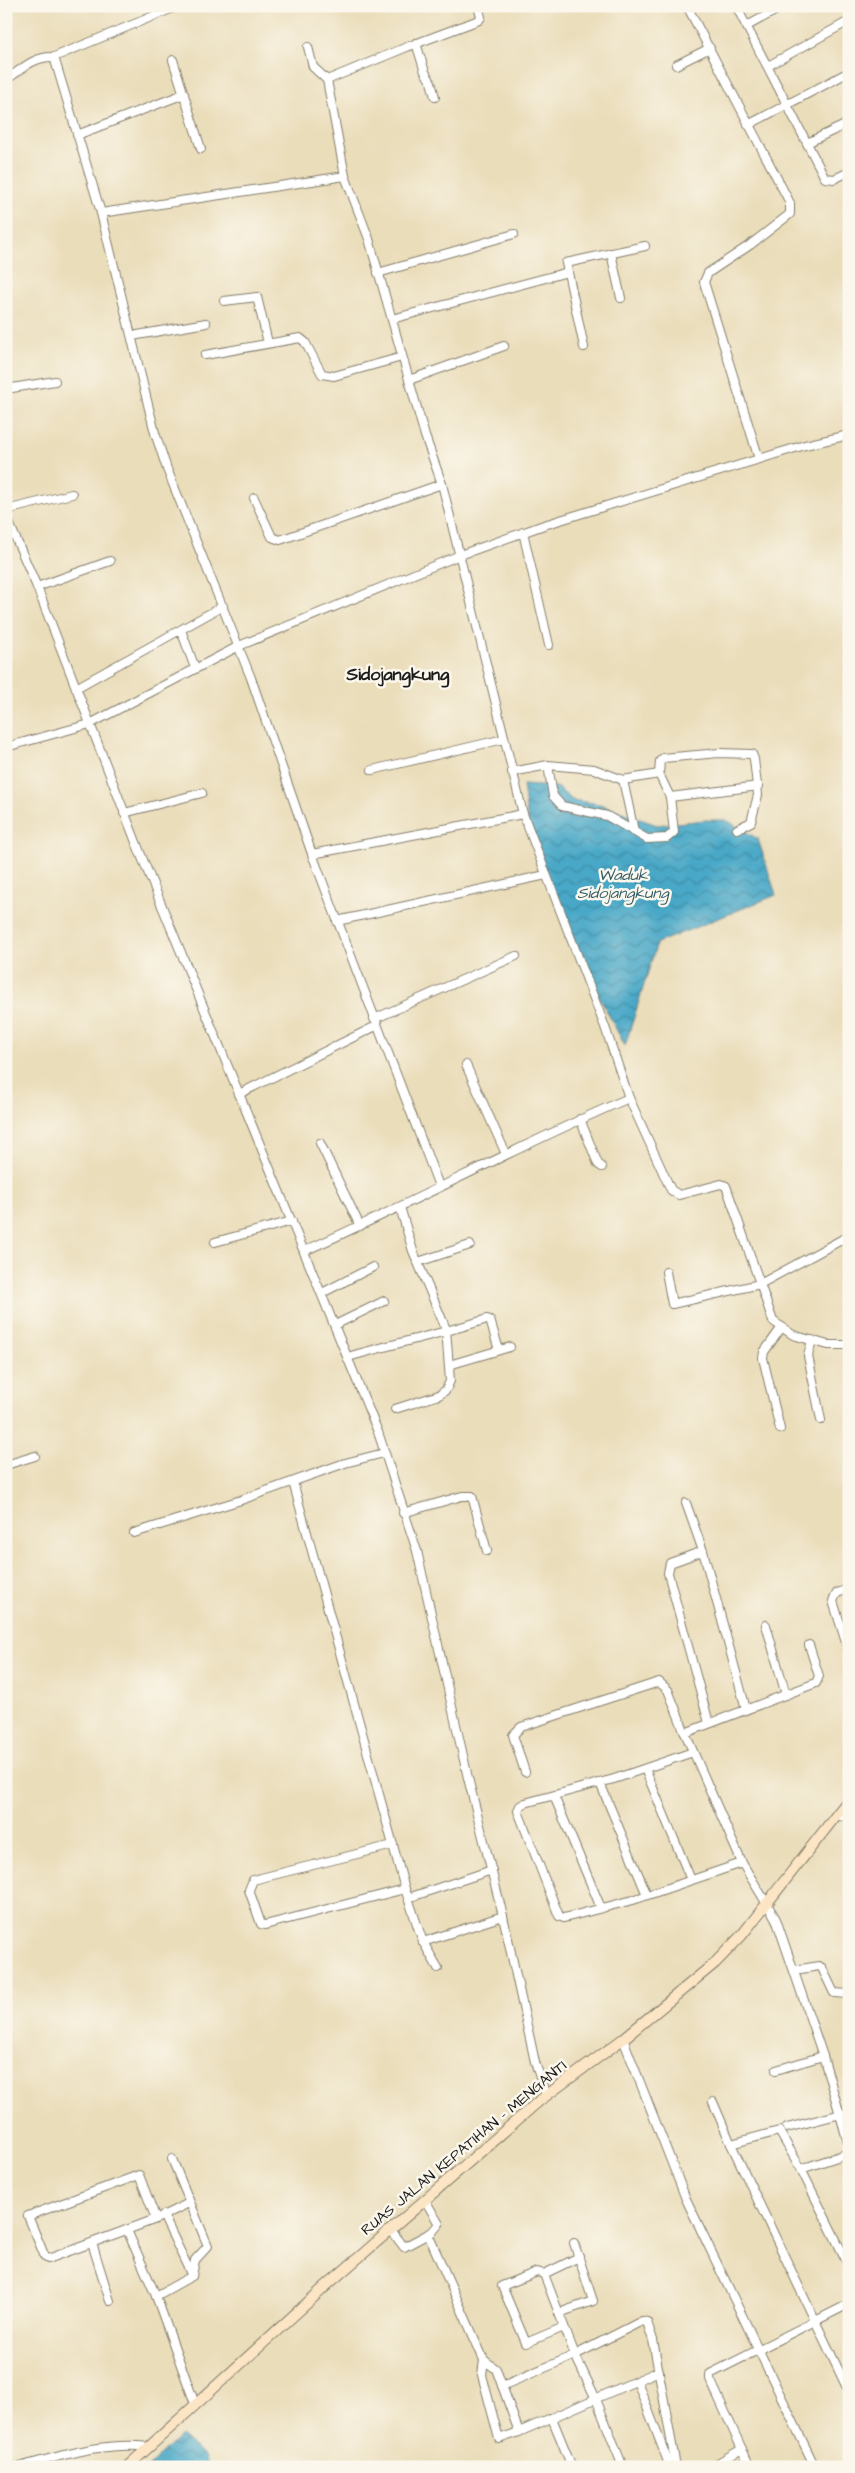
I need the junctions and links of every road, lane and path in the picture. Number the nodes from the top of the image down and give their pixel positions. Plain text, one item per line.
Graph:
1 (178, 6) edge
2 (478, 6) edge
3 (687, 6) edge
4 (736, 6) edge
5 (784, 6) edge
6 (849, 21) edge
7 (747, 26) junction
8 (416, 43) junction
9 (308, 48) dead end
10 (710, 48) junction
11 (54, 57) junction
12 (173, 60) dead end
13 (676, 65) dead end
14 (768, 66) junction
15 (849, 72) edge
16 (6, 80) edge
17 (327, 80) junction
18 (184, 94) junction
19 (435, 97) dead end
20 (787, 105) junction
21 (849, 123) edge
22 (748, 125) junction
23 (77, 135) junction
24 (807, 143) junction
25 (201, 149) dead end
26 (849, 172) edge
27 (345, 176) junction
28 (100, 213) junction
29 (514, 234) dead end
30 (645, 246) dead end
31 (611, 253) junction
32 (568, 272) junction
33 (378, 273) junction
34 (621, 298) dead end
35 (224, 301) dead end
36 (392, 319) junction
37 (206, 323) dead end
38 (132, 336) junction
39 (268, 343) junction
40 (504, 346) dead end
41 (584, 347) dead end
42 (205, 355) dead end
43 (402, 357) junction
44 (408, 380) junction
45 (55, 381) dead end
46 (6, 389) edge
47 (849, 435) edge
48 (759, 459) junction
49 (442, 484) junction
50 (72, 494) dead end
51 (254, 498) dead end
52 (6, 510) edge
53 (6, 516) edge
54 (523, 532) junction
55 (460, 555) junction
56 (110, 561) dead end
57 (37, 587) junction
58 (222, 606) junction
59 (181, 630) junction
60 (549, 645) dead end
61 (239, 646) junction
62 (195, 668) junction
63 (76, 688) junction
64 (90, 724) junction
65 (504, 739) junction
66 (6, 747) edge
67 (548, 765) junction
68 (372, 770) dead end
69 (512, 772) junction
70 (659, 774) junction
71 (623, 780) junction
72 (758, 786) junction
73 (202, 793) dead end
74 (670, 797) junction
75 (124, 813) junction
76 (523, 814) junction
77 (737, 829) dead end
78 (634, 831) junction
79 (312, 854) junction
80 (546, 875) junction
81 (337, 921) junction
82 (516, 956) dead end
83 (375, 1022) junction
84 (466, 1065) dead end
85 (239, 1094) junction
86 (629, 1098) junction
87 (580, 1119) junction
88 (320, 1144) dead end
89 (506, 1154) junction
90 (602, 1167) dead end
91 (440, 1186) junction
92 (400, 1207) junction
93 (292, 1220) junction
94 (360, 1226) junction
95 (843, 1238) dead end
96 (215, 1242) dead end
97 (470, 1245) dead end
98 (304, 1251) junction
99 (418, 1262) junction
100 (373, 1267) dead end
101 (666, 1272) dead end
102 (760, 1284) junction
103 (322, 1293) junction
104 (384, 1301) dead end
105 (335, 1325) junction
106 (782, 1327) junction
107 (447, 1333) junction
108 (812, 1340) junction
109 (849, 1345) edge
110 (510, 1347) dead end
111 (499, 1350) junction
112 (348, 1357) junction
113 (449, 1365) junction
114 (395, 1409) dead end
115 (821, 1420) dead end
116 (780, 1429) dead end
117 (384, 1453) junction
118 (35, 1456) dead end
119 (6, 1465) edge
120 (293, 1482) junction
121 (686, 1503) dead end
122 (403, 1513) junction
123 (134, 1533) dead end
124 (487, 1550) dead end
125 (703, 1551) junction
126 (849, 1589) edge
127 (766, 1625) dead end
128 (809, 1646) dead end
129 (849, 1652) edge
130 (786, 1695) junction
131 (746, 1709) junction
132 (709, 1723) junction
133 (685, 1733) junction
134 (693, 1752) junction
135 (645, 1769) junction
136 (525, 1772) dead end
137 (600, 1783) junction
138 (554, 1796) junction
139 (849, 1799) edge
140 (836, 1815) junction
141 (849, 1818) edge
142 (393, 1844) junction
143 (742, 1863) junction
144 (492, 1870) junction
145 (691, 1880) junction
146 (405, 1889) junction
147 (647, 1895) junction
148 (408, 1898) junction
149 (767, 1901) junction
150 (601, 1908) junction
151 (503, 1916) junction
152 (423, 1942) junction
153 (438, 1968) dead end
154 (795, 1970) junction
155 (849, 1994) edge
156 (623, 2039) junction
157 (823, 2056) junction
158 (776, 2070) dead end
159 (546, 2096) junction
160 (714, 2102) dead end
161 (843, 2112) edge
162 (787, 2128) dead end
163 (730, 2144) junction
164 (849, 2146) edge
165 (849, 2153) edge
166 (172, 2159) dead end
167 (802, 2169) junction
168 (425, 2200) junction
169 (189, 2203) junction
170 (159, 2217) junction
171 (127, 2230) junction
172 (391, 2230) junction
173 (428, 2234) junction
174 (92, 2243) junction
175 (574, 2243) dead end
176 (579, 2257) junction
177 (849, 2266) edge
178 (544, 2274) junction
179 (192, 2276) junction
180 (156, 2296) junction
181 (110, 2302) dead end
182 (849, 2304) edge
183 (559, 2313) junction
184 (815, 2320) junction
185 (564, 2327) junction
186 (758, 2348) junction
187 (575, 2355) junction
188 (484, 2360) junction
189 (659, 2371) junction
190 (637, 2381) junction
191 (502, 2386) junction
192 (849, 2392) edge
193 (596, 2399) junction
194 (195, 2404) junction
195 (552, 2418) junction
196 (519, 2432) junction
197 (149, 2447) junction
198 (742, 2449) junction
199 (19, 2467) edge
200 (127, 2467) edge
201 (572, 2467) edge
202 (623, 2467) edge
203 (670, 2467) edge
204 (676, 2467) edge
205 (711, 2467) edge
206 (750, 2467) edge
207 (815, 2467) edge

1 - 11 street
2 - 8 street
3 - 10 street
4 - 7 street
5 - 7 street
6 - 14 street
7 - 14 street
8 - 17 street
8 - 19 street
9 - 17 street
10 - 13 street
10 - 22 street
11 - 16 street
11 - 23 street
12 - 18 street
14 - 20 street
15 - 20 street
17 - 27 street
18 - 23 street
18 - 25 street
20 - 22 street
20 - 24 street
21 - 24 street
22 - 48 street
23 - 28 street
24 - 26 street
27 - 28 street
27 - 33 street
28 - 38 street
29 - 33 street
30 - 31 street
31 - 32 street
31 - 34 street
32 - 36 street
32 - 41 street
33 - 36 street
35 - 39 street
36 - 43 street
37 - 38 street
38 - 58 street
39 - 42 street
39 - 43 street
40 - 44 street
43 - 44 street
44 - 49 street
45 - 46 street
47 - 48 street
48 - 54 street
49 - 51 street
49 - 55 street
50 - 52 street
53 - 57 street
54 - 55 street
54 - 60 street
55 - 61 street
55 - 65 street
56 - 57 street
57 - 63 street
58 - 59 street
58 - 61 street
59 - 62 street
59 - 63 street
61 - 62 street
61 - 79 street
62 - 64 street
63 - 64 street
64 - 66 street
64 - 75 street
65 - 68 street
65 - 69 street
67 - 69 street
67 - 71 street
67 - 78 street
69 - 76 street
70 - 71 street
70 - 72 street
70 - 74 street
71 - 78 street
72 - 74 street
72 - 77 street
73 - 75 street
74 - 78 street
75 - 85 street
76 - 79 street
76 - 80 street
79 - 81 street
80 - 81 street
80 - 86 street
81 - 83 street
82 - 83 street
83 - 85 street
83 - 91 street
84 - 89 street
85 - 93 street
86 - 87 street
86 - 102 street
87 - 89 street
87 - 90 street
88 - 94 street
89 - 91 street
91 - 92 street
92 - 94 street
92 - 99 street
93 - 96 street
93 - 98 street
94 - 98 street
95 - 102 street
97 - 99 street
98 - 103 street
99 - 107 street
100 - 103 street
101 - 102 street
102 - 106 street
103 - 105 street
104 - 105 street
105 - 112 street
106 - 108 street
106 - 116 street
107 - 111 street
107 - 112 street
107 - 113 street
108 - 109 street
108 - 115 street
110 - 111 street
111 - 113 street
112 - 117 street
113 - 114 street
117 - 120 street
117 - 122 street
118 - 119 street
120 - 123 street
120 - 142 street
121 - 125 street
122 - 124 street
122 - 144 street
125 - 131 street
125 - 132 street
126 - 129 street
127 - 130 street
128 - 130 street
130 - 131 street
131 - 132 street
132 - 133 street
133 - 134 street
133 - 136 street
134 - 135 street
134 - 143 street
135 - 137 street
135 - 145 street
137 - 138 street
137 - 147 street
138 - 150 street
138 - 150 street
139 - 140 main road, RUAS JALAN KEPATIHAN - MENGANTI
140 - 141 street
140 - 149 main road, RUAS JALAN KEPATIHAN - MENGANTI
142 - 146 street
142 - 146 street
143 - 145 street
143 - 149 street
144 - 148 street
144 - 151 street
145 - 147 street
146 - 148 street
147 - 150 street
148 - 152 street
149 - 154 street
149 - 156 main road, RUAS JALAN KEPATIHAN - MENGANTI
151 - 152 street
151 - 159 street
152 - 153 street
154 - 155 street
154 - 157 street
156 - 159 main road, RUAS JALAN KEPATIHAN - MENGANTI
156 - 186 street
157 - 158 street
157 - 161 street
159 - 168 main road, RUAS JALAN KEPATIHAN - MENGANTI
160 - 163 street
161 - 162 street
161 - 164 street
163 - 167 street
163 - 184 street
165 - 167 street
166 - 169 street
167 - 177 street
168 - 172 main road, RUAS JALAN KEPATIHAN - MENGANTI
168 - 173 street
169 - 170 street
169 - 179 street
170 - 171 street
170 - 174 street
170 - 179 street
171 - 174 street
171 - 180 street
172 - 173 street
172 - 194 main road, RUAS JALAN KEPATIHAN - MENGANTI
173 - 188 street
174 - 181 street
175 - 176 street
176 - 178 street
176 - 183 street
178 - 183 street
178 - 185 street
179 - 180 street
180 - 194 street
182 - 184 street
183 - 185 street
184 - 186 street
184 - 192 street
185 - 187 street
186 - 198 street
186 - 207 street
187 - 189 street
187 - 191 street
187 - 193 street
188 - 191 street
188 - 196 street
189 - 190 street
189 - 204 street
190 - 193 street
190 - 203 street
191 - 196 street
193 - 195 street
193 - 202 street
194 - 197 main road, RUAS JALAN KEPATIHAN - MENGANTI
195 - 196 street
195 - 201 street
197 - 199 street
197 - 200 main road, RUAS JALAN KEPATIHAN - MENGANTI
198 - 205 street
198 - 206 street

